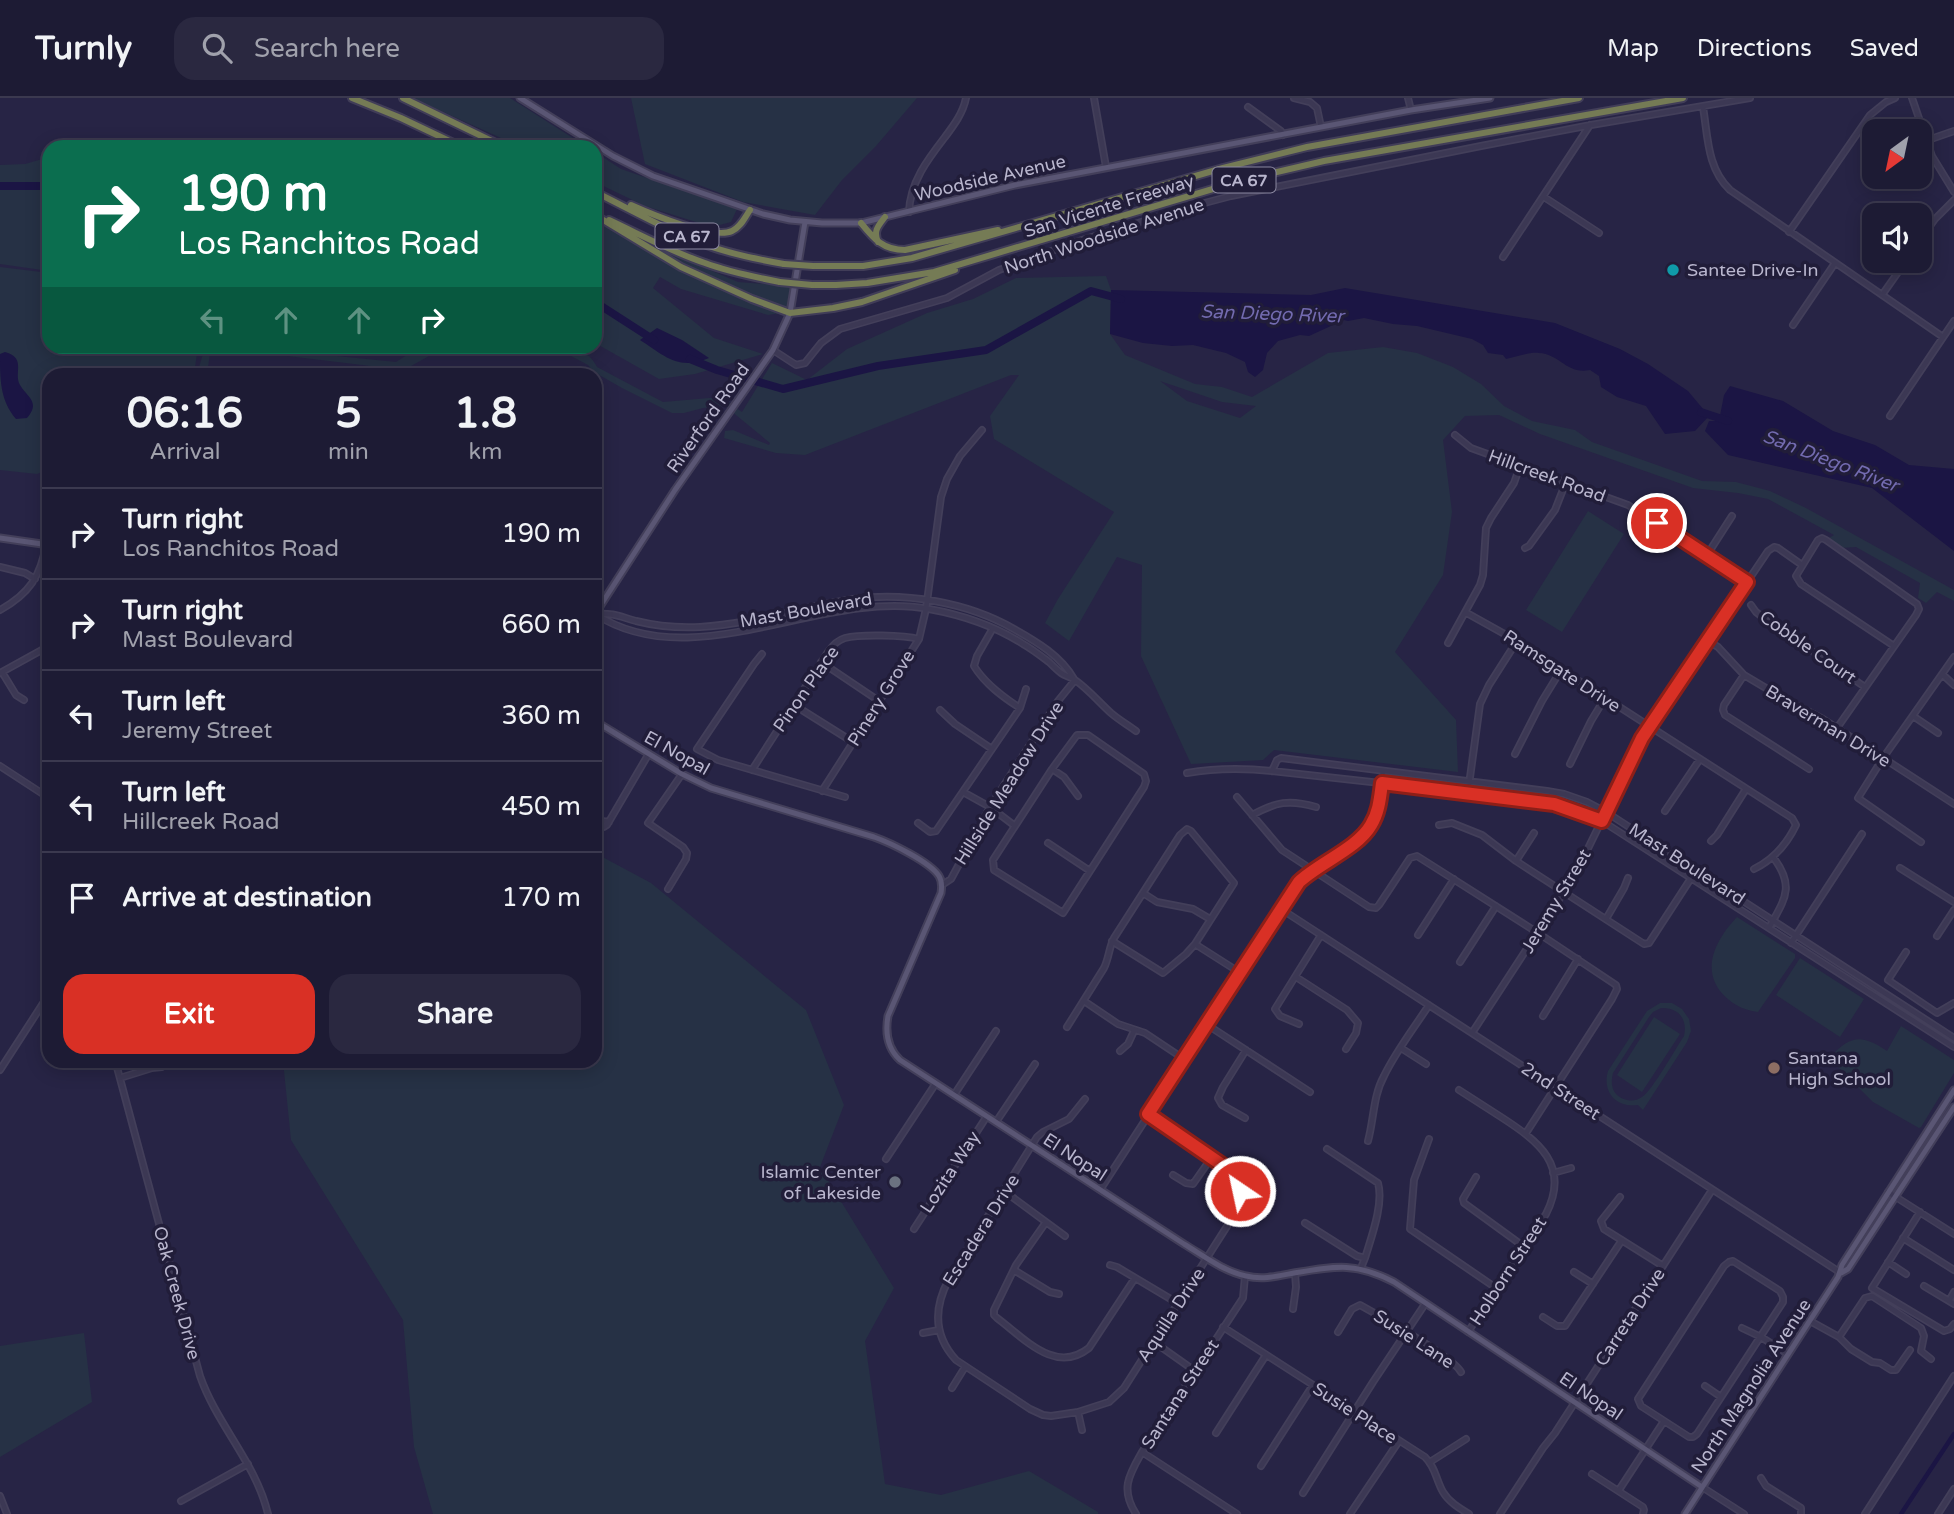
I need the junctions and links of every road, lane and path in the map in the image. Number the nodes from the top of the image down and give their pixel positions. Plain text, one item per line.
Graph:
1 (352, 98) edge
2 (404, 98) edge
3 (520, 98) edge
4 (966, 98) edge
5 (1094, 98) edge
6 (1294, 98) edge
7 (1408, 98) edge
8 (1490, 98) edge
9 (1579, 98) edge
10 (1683, 98) edge
11 (1749, 98) edge
12 (1895, 98) edge
13 (1912, 98) edge
14 (1248, 107) dead end
15 (1703, 107) junction
16 (1411, 110) junction
17 (1920, 119) edge
18 (1591, 125) junction
19 (1321, 127) junction
20 (1954, 131) edge
21 (1283, 135) junction
22 (1932, 139) edge
23 (447, 140) edge
24 (490, 140) edge
25 (587, 140) edge
26 (602, 149) edge
27 (1932, 156) edge
28 (1106, 167) junction
29 (1954, 192) edge
30 (602, 194) edge
31 (602, 195) edge
32 (1544, 197) junction
33 (1954, 200) edge
34 (750, 210) junction
35 (909, 212) junction
36 (602, 217) edge
37 (885, 217) junction
38 (602, 218) edge
39 (805, 222) junction
40 (861, 223) junction
41 (1932, 223) edge
42 (1027, 225) junction
43 (1789, 232) junction
44 (1599, 233) dead end
45 (879, 244) junction
46 (1503, 257) dead end
47 (983, 258) junction
48 (1835, 263) junction
49 (1898, 273) edge
50 (1882, 295) junction
51 (790, 313) junction
52 (1954, 321) edge
53 (1793, 325) dead end
54 (1943, 337) junction
55 (773, 350) junction
56 (1890, 416) dead end
57 (982, 430) dead end
58 (1455, 435) dead end
59 (1520, 466) junction
60 (1566, 482) junction
61 (1731, 516) dead end
62 (0, 538) edge
63 (42, 543) edge
64 (1524, 548) dead end
65 (1707, 555) junction
66 (1802, 565) junction
67 (42, 566) edge
68 (0, 568) edge
69 (35, 579) junction
70 (1747, 582) junction
71 (927, 600) junction
72 (602, 603) edge
73 (1751, 605) dead end
74 (926, 608) junction
75 (0, 610) edge
76 (1465, 612) junction
77 (602, 614) edge
78 (602, 618) edge
79 (742, 622) junction
80 (993, 628) junction
81 (744, 630) junction
82 (919, 639) junction
83 (1708, 640) junction
84 (1517, 641) junction
85 (1448, 643) dead end
86 (1894, 646) junction
87 (42, 650) edge
88 (762, 654) dead end
89 (1954, 657) edge
90 (821, 662) junction
91 (1561, 670) junction
92 (1, 672) edge
93 (1942, 674) junction
94 (1744, 675) junction
95 (1075, 680) junction
96 (1954, 685) edge
97 (1865, 687) junction
98 (1026, 689) dead end
99 (1605, 698) junction
100 (24, 700) dead end
101 (879, 701) junction
102 (794, 705) junction
103 (1020, 708) junction
104 (940, 710) dead end
105 (1913, 716) junction
106 (602, 725) edge
107 (1649, 727) junction
108 (1837, 728) junction
109 (1136, 731) dead end
110 (1938, 733) dead end
111 (853, 742) junction
112 (992, 749) junction
113 (1515, 754) dead end
114 (648, 755) junction
115 (1883, 758) junction
116 (1700, 759) junction
117 (1570, 764) dead end
118 (0, 766) edge
119 (1052, 769) junction
120 (1809, 769) dead end
121 (752, 770) junction
122 (1272, 771) junction
123 (1383, 771) junction
124 (1187, 773) dead end
125 (682, 774) junction
126 (1469, 782) junction
127 (1382, 783) junction
128 (1746, 789) junction
129 (822, 791) junction
130 (963, 792) junction
131 (1468, 792) junction
132 (42, 793) edge
133 (1078, 796) dead end
134 (845, 797) dead end
135 (1237, 797) dead end
136 (1954, 804) edge
137 (990, 807) junction
138 (1316, 807) dead end
139 (1665, 811) dead end
140 (1606, 812) junction
141 (1252, 815) junction
142 (602, 821) edge
143 (1602, 821) junction
144 (609, 822) junction
145 (918, 823) dead end
146 (1439, 825) dead end
147 (1015, 826) junction
148 (602, 827) edge
149 (1534, 832) dead end
150 (1862, 834) dead end
151 (1711, 841) dead end
152 (1921, 842) dead end
153 (1048, 843) dead end
154 (1773, 857) junction
155 (1516, 861) junction
156 (1900, 868) dead end
157 (1696, 869) junction
158 (1754, 869) dead end
159 (1313, 870) junction
160 (1090, 871) junction
161 (1692, 877) junction
162 (1628, 878) dead end
163 (1454, 879) junction
164 (942, 885) junction
165 (668, 889) dead end
166 (1564, 892) junction
167 (1143, 893) junction
168 (1954, 902) edge
169 (1496, 906) junction
170 (1281, 909) junction
171 (1954, 910) edge
172 (1210, 919) junction
173 (1606, 919) junction
174 (1774, 920) junction
175 (1769, 929) junction
176 (1538, 933) junction
177 (1321, 935) junction
178 (1419, 935) dead end
179 (1796, 935) junction
180 (1937, 936) dead end
181 (1112, 940) junction
182 (1791, 943) junction
183 (1195, 944) junction
184 (1906, 952) dead end
185 (1578, 959) junction
186 (1460, 962) dead end
187 (1240, 972) junction
188 (1296, 976) junction
189 (1888, 980) junction
190 (1881, 991) junction
191 (1084, 1002) junction
192 (1954, 1003) edge
193 (42, 1005) edge
194 (1429, 1005) junction
195 (1543, 1016) dead end
196 (1206, 1024) junction
197 (1299, 1024) dead end
198 (1067, 1027) dead end
199 (996, 1031) dead end
200 (1134, 1031) junction
201 (1472, 1033) junction
202 (1954, 1038) edge
203 (1954, 1047) edge
204 (1401, 1048) junction
205 (1346, 1049) dead end
206 (1246, 1050) junction
207 (1120, 1051) dead end
208 (1184, 1059) junction
209 (1035, 1064) dead end
210 (1426, 1064) dead end
211 (117, 1068) edge
212 (152, 1068) edge
213 (0, 1070) edge
214 (120, 1078) junction
215 (936, 1083) junction
216 (1555, 1088) junction
217 (1459, 1090) dead end
218 (1954, 1090) edge
219 (1311, 1092) dead end
220 (954, 1095) junction
221 (1085, 1099) dead end
222 (1954, 1107) edge
223 (1148, 1114) junction
224 (987, 1116) junction
225 (1245, 1118) dead end
226 (996, 1122) junction
227 (1526, 1133) junction
228 (1429, 1139) dead end
229 (1368, 1140) dead end
230 (1032, 1146) junction
231 (1327, 1149) dead end
232 (1212, 1157) junction
233 (886, 1159) dead end
234 (1571, 1168) dead end
235 (1553, 1172) junction
236 (1173, 1175) dead end
237 (1476, 1177) dead end
238 (1100, 1190) junction
239 (1712, 1190) junction
240 (1004, 1191) junction
241 (1888, 1192) junction
242 (1895, 1197) junction
243 (1620, 1198) dead end
244 (1920, 1212) junction
245 (1046, 1222) junction
246 (1305, 1223) dead end
247 (914, 1229) dead end
248 (1954, 1234) edge
249 (1065, 1236) dead end
250 (1903, 1238) junction
251 (1622, 1240) junction
252 (1523, 1246) junction
253 (1365, 1258) junction
254 (1207, 1259) junction
255 (1888, 1262) junction
256 (1110, 1265) dead end
257 (1663, 1266) junction
258 (1362, 1268) junction
259 (1014, 1270) junction
260 (1954, 1270) edge
261 (1574, 1272) dead end
262 (1295, 1273) junction
263 (1841, 1273) junction
264 (1906, 1274) dead end
265 (1245, 1276) junction
266 (1135, 1278) junction
267 (1593, 1284) junction
268 (1924, 1286) dead end
269 (1496, 1288) junction
270 (1954, 1292) edge
271 (1059, 1294) dead end
272 (1951, 1302) edge
273 (1179, 1304) junction
274 (1425, 1304) junction
275 (1293, 1309) dead end
276 (1543, 1317) dead end
277 (1810, 1321) junction
278 (1954, 1324) edge
279 (1223, 1327) junction
280 (1742, 1328) dead end
281 (939, 1330) junction
282 (1338, 1332) dead end
283 (1407, 1332) junction
284 (1468, 1332) junction
285 (923, 1333) dead end
286 (1761, 1337) junction
287 (1839, 1337) junction
288 (1154, 1342) junction
289 (1910, 1350) dead end
290 (1788, 1354) junction
291 (1266, 1355) junction
292 (1931, 1359) dead end
293 (965, 1367) junction
294 (1195, 1371) junction
295 (1461, 1372) dead end
296 (1954, 1376) edge
297 (1313, 1385) junction
298 (1705, 1386) dead end
299 (952, 1388) dead end
300 (1721, 1397) junction
301 (1574, 1402) junction
302 (1078, 1412) junction
303 (1355, 1412) junction
304 (1664, 1420) junction
305 (1082, 1430) dead end
306 (1216, 1433) dead end
307 (1466, 1438) dead end
308 (1399, 1441) junction
309 (1645, 1449) junction
310 (1142, 1452) junction
311 (1430, 1462) junction
312 (248, 1464) junction
313 (1261, 1466) dead end
314 (1592, 1474) dead end
315 (1761, 1478) dead end
316 (1702, 1487) junction
317 (1954, 1489) edge
318 (1619, 1490) junction
319 (1303, 1493) dead end
320 (0, 1496) edge
321 (180, 1500) dead end
322 (1644, 1512) edge
323 (7, 1514) edge
324 (268, 1514) edge
325 (1136, 1514) edge
326 (1237, 1514) edge
327 (1350, 1514) edge
328 (1469, 1514) edge
329 (1500, 1514) edge
330 (1685, 1514) edge
331 (1744, 1514) edge
332 (1801, 1514) edge
333 (1865, 1514) edge
334 (1938, 1514) edge

1 - 23 highway
2 - 24 highway
3 - 25 main road, Woodside Avenue
4 - 35 street
5 - 28 street
6 - 19 street
7 - 16 street
8 - 16 main road, Woodside Avenue
9 - 42 highway, San Vicente Freeway / CA 67
10 - 47 highway, San Vicente Freeway / CA 67
11 - 15 street, North Woodside Avenue
12 - 43 street
13 - 17 street
14 - 21 street
15 - 18 street, North Woodside Avenue
15 - 43 street
16 - 19 main road, Woodside Avenue
18 - 32 street
18 - 55 street, North Woodside Avenue
19 - 21 main road, Woodside Avenue
20 - 22 street
21 - 28 main road, Woodside Avenue
26 - 34 main road, Woodside Avenue
27 - 29 street
28 - 35 main road, Woodside Avenue
30 - 34 highway
31 - 42 highway, San Vicente Freeway / CA 67, bridge
32 - 44 street
32 - 46 street
33 - 41 street
34 - 39 main road, Woodside Avenue
35 - 37 main road, Woodside Avenue
36 - 47 highway, San Vicente Freeway / CA 67, bridge
37 - 40 main road, Woodside Avenue
37 - 45 highway
38 - 51 highway
39 - 40 main road, Woodside Avenue
39 - 51 main road, Riverford Road
40 - 45 highway
42 - 45 highway
43 - 48 street
47 - 51 highway
48 - 50 street
48 - 53 street
49 - 50 street
50 - 54 street
51 - 55 main road, Riverford Road
52 - 54 street
54 - 56 street
55 - 72 main road, Riverford Road
57 - 71 street, Pinery Grove
58 - 59 street, Hillcreek Road
59 - 60 street, Hillcreek Road
59 - 76 street
60 - 64 street
60 - 65 street, Hillcreek Road
61 - 65 street
62 - 63 main road
65 - 70 street, Hillcreek Road
66 - 70 street, Jeremy Street
66 - 86 street
66 - 86 street
67 - 69 street
68 - 69 street
69 - 75 street
70 - 83 street, Jeremy Street
71 - 74 street, Pinery Grove
71 - 79 street, Mast Boulevard
71 - 95 street, Mast Boulevard
73 - 97 street, Cobble Court
74 - 80 street, Mast Boulevard
74 - 81 street, Mast Boulevard
74 - 82 street, Pinery Grove
76 - 84 street, Ramsgate Drive
76 - 85 street
77 - 79 street, Mast Boulevard
78 - 81 street, Mast Boulevard
79 - 81 street
80 - 95 street, Mast Boulevard
80 - 103 street
82 - 90 street, Pinon Place
82 - 101 street, Pinery Grove
83 - 94 street, Braverman Drive
83 - 107 street, Jeremy Street
84 - 91 street, Ramsgate Drive
84 - 126 street
86 - 97 street
87 - 92 street
88 - 121 street
89 - 93 street
90 - 101 street
90 - 102 street, Pinon Place
91 - 99 street, Ramsgate Drive
91 - 113 street
92 - 100 street
93 - 96 street
93 - 105 street
94 - 108 street, Braverman Drive
94 - 120 street
95 - 109 street
95 - 137 street, Hillside Meadow Drive
97 - 108 street
98 - 103 street
99 - 107 street, Ramsgate Drive
99 - 117 street
101 - 111 street, Pinery Grove
102 - 111 street
102 - 121 street, Pinon Place
103 - 112 street
104 - 112 street
105 - 110 street
105 - 115 street
106 - 114 main road, El Nopal
107 - 116 street, Ramsgate Drive
107 - 140 street, Jeremy Street
108 - 115 street, Braverman Drive
111 - 129 street, Pinery Grove
112 - 130 street
114 - 125 main road, El Nopal
114 - 144 street
115 - 136 street, Braverman Drive
115 - 152 street
116 - 128 street, Ramsgate Drive
116 - 139 street
118 - 132 street
119 - 133 street
119 - 147 street
119 - 160 street
121 - 129 street
122 - 123 street, Mast Boulevard
122 - 124 street, Mast Boulevard
122 - 127 street, Mast Boulevard
123 - 126 street, Mast Boulevard
123 - 127 street
125 - 164 main road, El Nopal
125 - 165 street
126 - 131 street
126 - 140 street, Mast Boulevard
127 - 131 street, Mast Boulevard
127 - 159 street
128 - 151 street
128 - 154 street, Ramsgate Drive
129 - 134 street
130 - 137 street
130 - 145 street
131 - 143 street, Mast Boulevard
135 - 141 street
137 - 147 street
137 - 164 street, Hillside Meadow Drive
138 - 141 street
140 - 143 street, Jeremy Street
140 - 157 street, Mast Boulevard
141 - 159 street
142 - 144 street
143 - 161 street, Mast Boulevard
143 - 166 street, Jeremy Street
144 - 148 street
146 - 155 street
147 - 160 street
149 - 155 street
150 - 179 street
153 - 160 street
154 - 158 street
154 - 174 street
155 - 166 street
156 - 168 street
157 - 161 street
157 - 174 street, Mast Boulevard
159 - 163 street
159 - 170 street
161 - 173 street
161 - 175 street, Mast Boulevard
162 - 173 street
163 - 169 street
163 - 178 street
164 - 215 main road, El Nopal
166 - 173 street
166 - 176 street, Jeremy Street
167 - 172 street
167 - 172 street
167 - 181 street
169 - 176 street
169 - 186 street
170 - 177 street, 2nd Street
170 - 187 street
171 - 180 street
172 - 183 street
174 - 175 street
174 - 179 street, Mast Boulevard
175 - 182 street, Mast Boulevard
176 - 185 street
176 - 201 street, Jeremy Street
177 - 188 street
177 - 194 street, 2nd Street
179 - 182 street
179 - 190 street, Mast Boulevard
181 - 183 street
181 - 191 street
182 - 203 street, Mast Boulevard
183 - 187 street
184 - 189 street
185 - 195 street
185 - 216 street
187 - 196 street
188 - 197 street
188 - 205 street
189 - 190 street
189 - 192 street
190 - 202 street, Mast Boulevard
191 - 198 street
191 - 200 street
193 - 213 street
194 - 201 street, 2nd Street
194 - 204 street
196 - 206 street
196 - 208 street
199 - 220 street
200 - 207 street
200 - 208 street
201 - 216 street, 2nd Street
204 - 210 street
204 - 229 street
206 - 219 street
206 - 225 street
208 - 223 street
209 - 226 street
211 - 214 street, Oak Creek Drive
212 - 214 street
214 - 312 street, Oak Creek Drive
215 - 220 main road, El Nopal
215 - 233 street
216 - 227 street
216 - 239 street, 2nd Street
217 - 227 street
218 - 241 main road, North Magnolia Avenue
220 - 224 main road, El Nopal
221 - 230 street, Escadera Drive
222 - 242 main road, North Magnolia Avenue
223 - 232 street, Aquilla Drive
223 - 238 street
224 - 226 main road, El Nopal
224 - 247 street, Lozita Way
226 - 230 main road, El Nopal
227 - 235 street
228 - 269 street
230 - 238 main road, El Nopal
230 - 240 street, Escadera Drive
231 - 253 street
232 - 236 street
232 - 254 street, Aquilla Drive
234 - 235 street
235 - 252 street, Holborn Street
237 - 252 street
238 - 254 main road, El Nopal
239 - 257 street, Carreta Drive
239 - 263 street, 2nd Street
240 - 245 street
240 - 281 street, Escadera Drive
241 - 242 street
241 - 263 main road, North Magnolia Avenue
242 - 244 street
242 - 263 main road, North Magnolia Avenue
243 - 251 street
244 - 248 street
244 - 250 street
245 - 249 street
245 - 259 street
246 - 253 street
250 - 255 street
250 - 260 street
251 - 257 street
251 - 267 street
252 - 269 street, Holborn Street
253 - 258 street
254 - 265 main road, El Nopal
254 - 273 street, Aquilla Drive
255 - 264 street
255 - 278 street
256 - 266 street
257 - 301 street, Carreta Drive
258 - 262 main road, El Nopal
258 - 274 main road, El Nopal
259 - 266 street
259 - 271 street
261 - 267 street
262 - 265 main road, El Nopal
262 - 275 street
263 - 277 main road, North Magnolia Avenue
265 - 279 street, Santana Street
266 - 273 street
267 - 276 street
268 - 272 street
269 - 284 street, Holborn Street
270 - 272 street
273 - 288 street, Aquilla Drive
274 - 283 street
274 - 284 main road, El Nopal
277 - 287 street
277 - 290 main road, North Magnolia Avenue
279 - 291 street, Susie Place
279 - 294 street, Santana Street
280 - 286 street
281 - 285 street
281 - 293 street
282 - 283 street, Susie Lane
283 - 295 street, Susie Lane
283 - 303 street
284 - 301 main road, El Nopal
286 - 290 street
286 - 300 street
286 - 304 street
287 - 289 street
287 - 292 street
288 - 294 street
288 - 302 street, Aquilla Drive
290 - 316 main road, North Magnolia Avenue
291 - 297 street, Susie Place
291 - 306 street
293 - 299 street
293 - 302 street, Aquilla Drive
294 - 310 street, Santana Street
296 - 333 street
297 - 303 street, Susie Place
297 - 313 street
298 - 300 street
300 - 304 street
301 - 309 main road, El Nopal
301 - 329 street, Carreta Drive
302 - 305 street
303 - 308 street, Susie Place
303 - 319 street
304 - 309 street
307 - 311 street
308 - 311 street, Susie Place
308 - 327 street
309 - 316 main road, El Nopal
309 - 318 street
310 - 325 street, Santana Street
310 - 326 street
311 - 328 street
312 - 321 street
312 - 324 street, Oak Creek Drive
314 - 318 street
315 - 332 street
316 - 330 main road, North Magnolia Avenue
316 - 331 street, El Nopal
317 - 334 street
318 - 322 street
320 - 323 street

